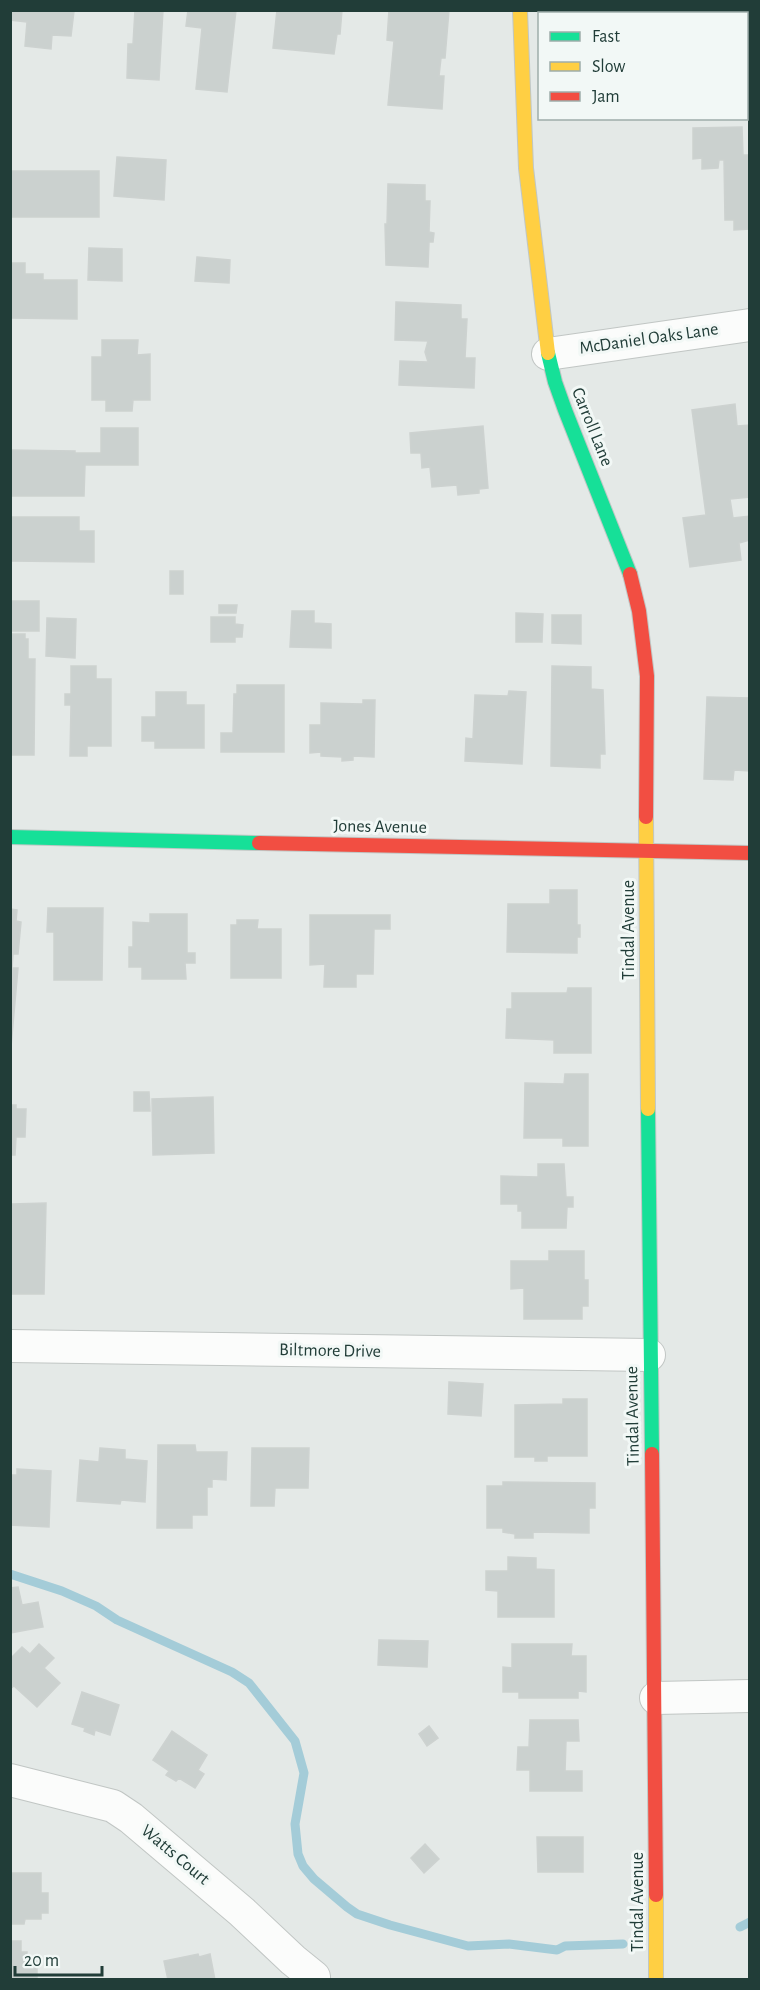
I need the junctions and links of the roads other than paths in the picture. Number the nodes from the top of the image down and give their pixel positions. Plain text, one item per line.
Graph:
1 (520, 10) edge
2 (750, 325) edge
3 (548, 354) junction
4 (10, 837) edge
5 (647, 852) junction
6 (750, 853) edge
7 (10, 1346) edge
8 (650, 1355) junction
9 (750, 1696) edge
10 (656, 1698) junction
11 (10, 1780) edge
12 (314, 1977) dead end
13 (656, 1980) edge

1 - 3 street, Carroll Lane
2 - 3 street, McDaniel Oaks Lane
3 - 5 street, Carroll Lane
4 - 5 street, Jones Avenue
5 - 6 street, Jones Avenue
5 - 8 street, Tindal Avenue
7 - 8 street, Biltmore Drive
8 - 10 street, Tindal Avenue
9 - 10 street
10 - 13 street, Tindal Avenue
11 - 12 street, Watts Court

